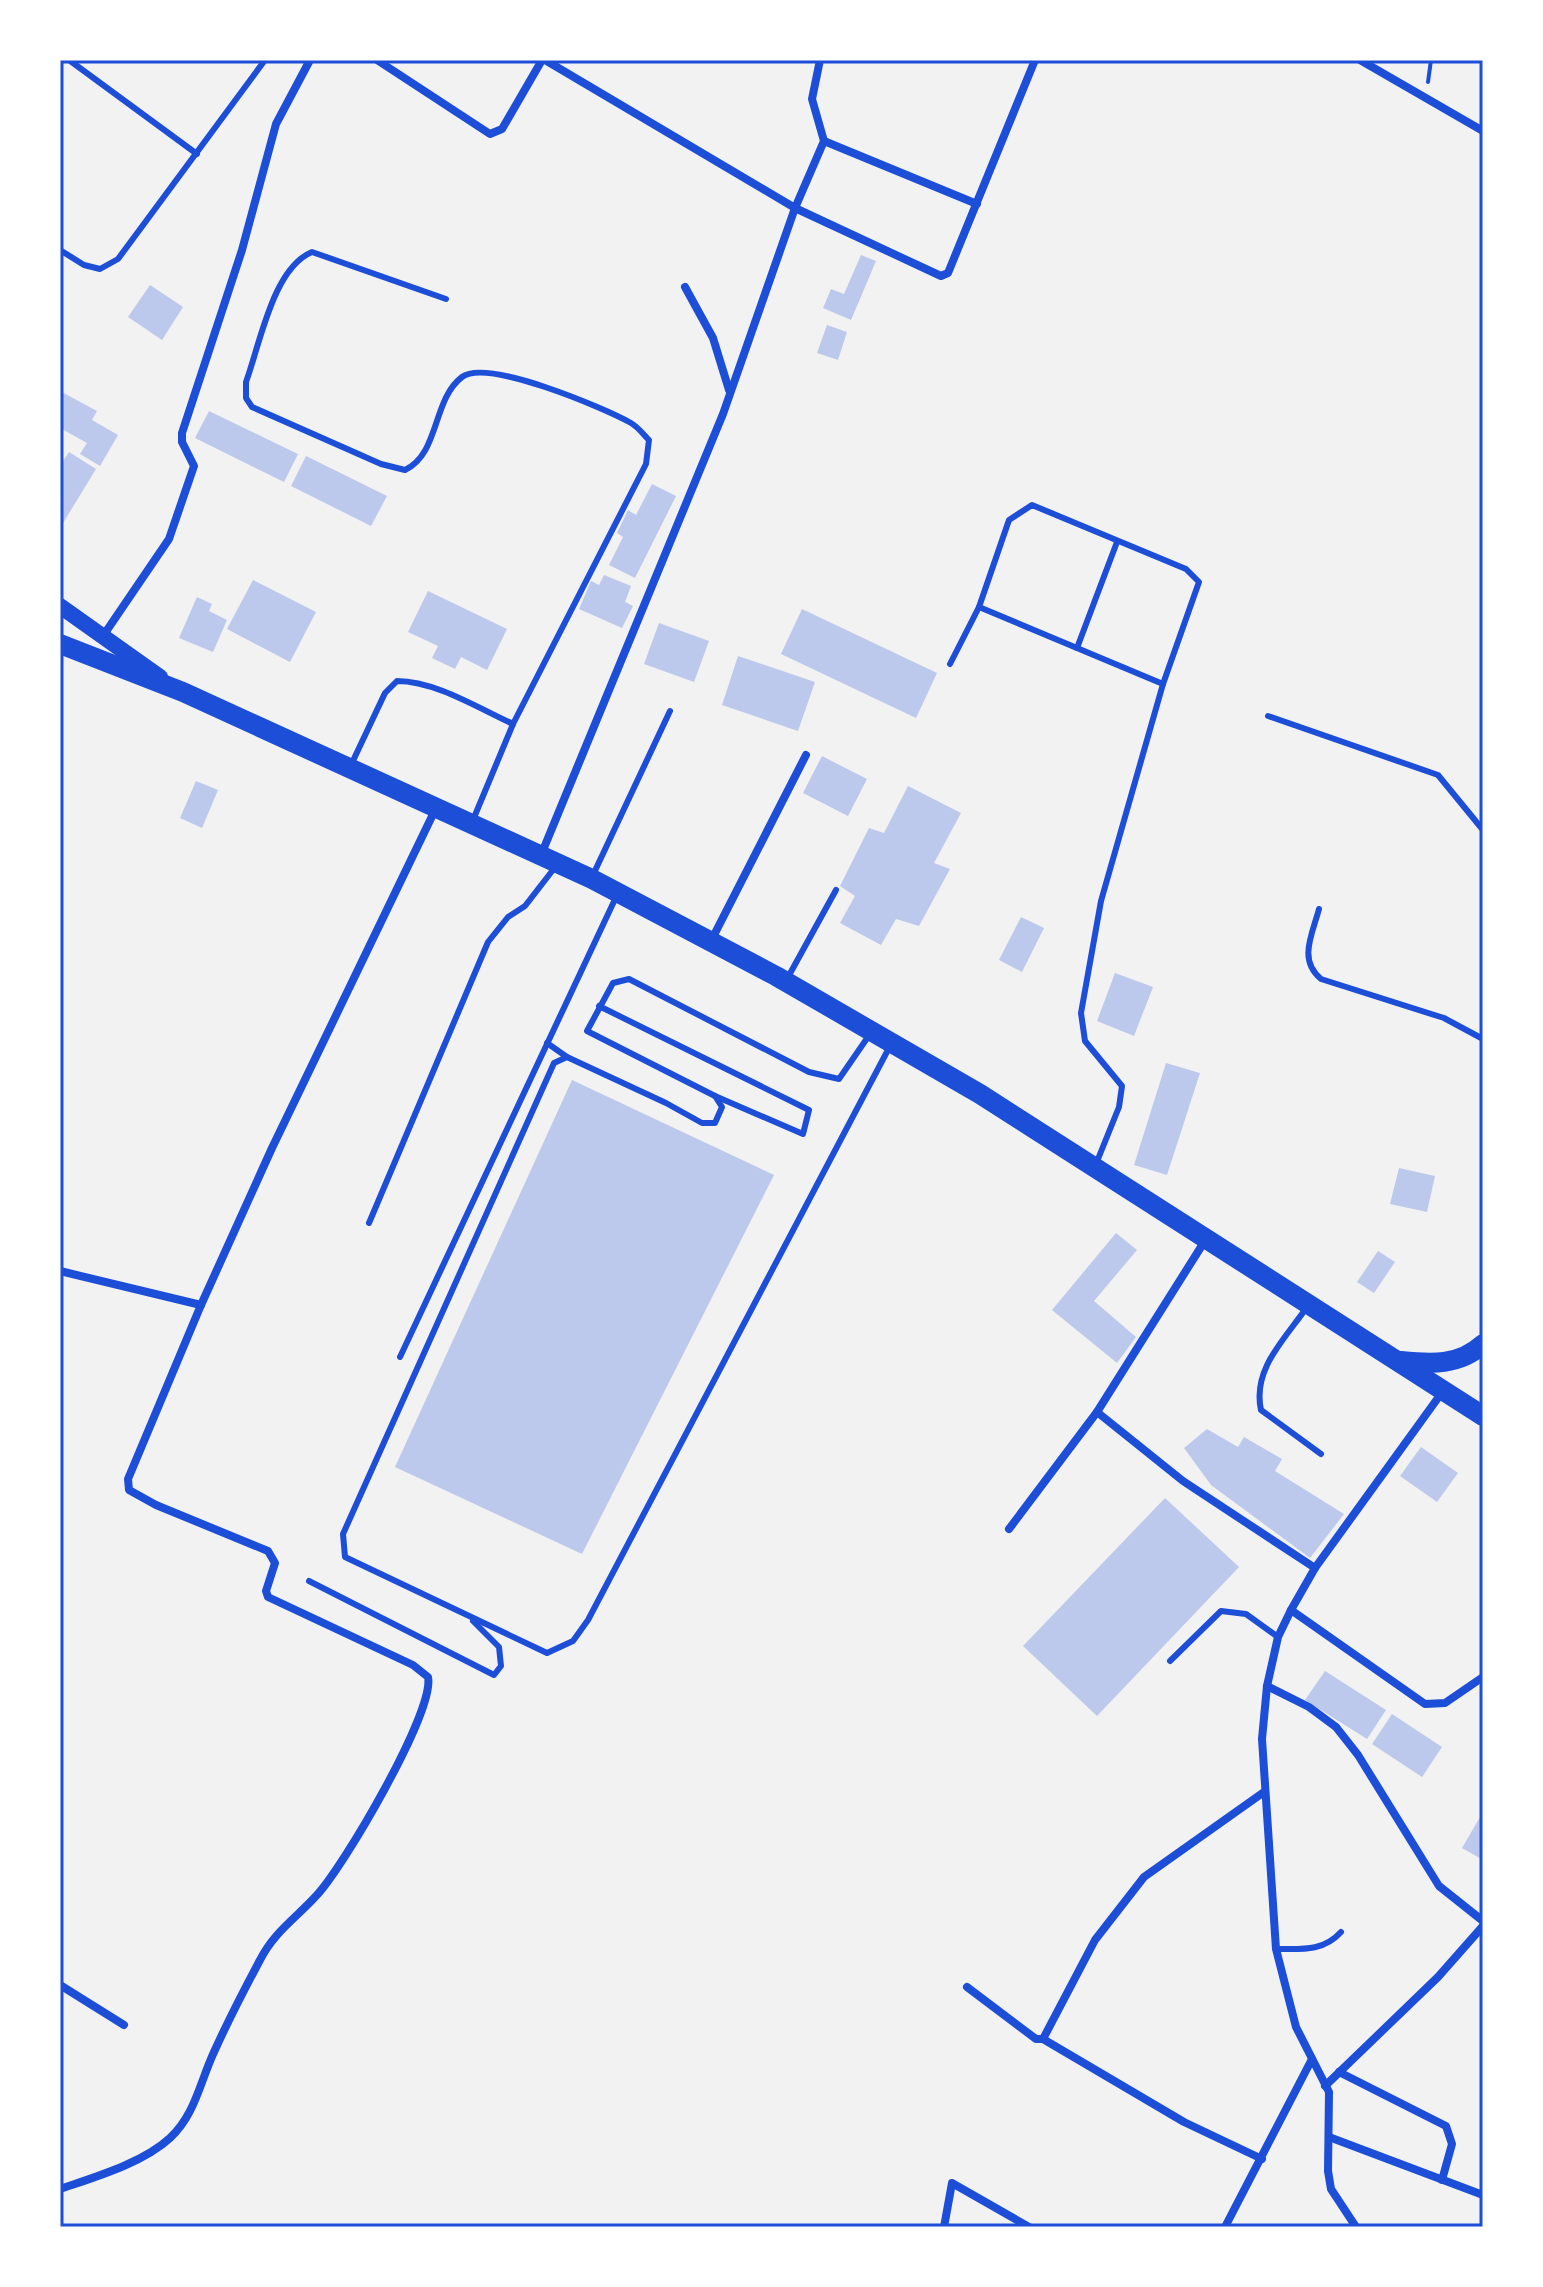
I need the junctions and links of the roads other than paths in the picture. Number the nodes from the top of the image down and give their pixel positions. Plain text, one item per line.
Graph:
1 (69, 60) edge
2 (265, 60) edge
3 (310, 60) edge
4 (377, 60) edge
5 (544, 60) edge
6 (820, 60) edge
7 (1035, 60) edge
8 (1360, 60) edge
9 (1483, 131) edge
10 (824, 141) junction
11 (197, 154) junction
12 (977, 204) junction
13 (795, 208) junction
14 (60, 250) edge
15 (685, 287) dead end
16 (446, 299) dead end
17 (730, 390) junction
18 (1117, 542) junction
19 (60, 606) edge
20 (979, 607) junction
21 (102, 637) junction
22 (61, 648) edge
23 (1077, 648) junction
24 (950, 664) dead end
25 (1163, 684) junction
26 (183, 692) junction
27 (670, 711) dead end
28 (1268, 716) dead end
29 (513, 724) junction
30 (806, 755) dead end
31 (350, 768) junction
32 (436, 808) junction
33 (472, 824) junction
34 (1483, 830) edge
35 (550, 859) junction
36 (592, 879) junction
37 (836, 890) dead end
38 (618, 892) junction
39 (1319, 909) dead end
40 (711, 941) junction
41 (786, 982) junction
42 (599, 1006) junction
43 (872, 1031) junction
44 (1483, 1039) edge
45 (547, 1043) junction
46 (892, 1043) junction
47 (567, 1057) junction
48 (715, 1096) junction
49 (1095, 1167) junction
50 (369, 1223) dead end
51 (1206, 1238) junction
52 (60, 1271) edge
53 (1309, 1304) junction
54 (201, 1305) junction
55 (1483, 1344) edge
56 (400, 1357) dead end
57 (1397, 1360) junction
58 (1443, 1390) junction
59 (1097, 1412) junction
60 (1480, 1414) edge
61 (1321, 1454) dead end
62 (1009, 1529) dead end
63 (1315, 1568) junction
64 (309, 1581) dead end
65 (1291, 1610) junction
66 (468, 1615) junction
67 (1278, 1637) junction
68 (1170, 1661) dead end
69 (1483, 1677) edge
70 (1267, 1686) junction
71 (1264, 1792) junction
72 (1483, 1924) edge
73 (1341, 1932) dead end
74 (1276, 1949) junction
75 (60, 1985) edge
76 (967, 1987) dead end
77 (124, 2025) dead end
78 (1043, 2039) junction
79 (1312, 2059) junction
80 (1339, 2072) junction
81 (1325, 2086) junction
82 (1329, 2137) junction
83 (1262, 2159) junction
84 (1442, 2180) junction
85 (60, 2189) edge
86 (1483, 2195) edge
87 (944, 2227) edge
88 (1029, 2227) edge
89 (1225, 2227) edge
90 (1356, 2227) edge

1 - 11 lane
2 - 11 lane
3 - 21 street
4 - 5 street
5 - 13 street
6 - 10 street
7 - 12 street
8 - 9 street
10 - 12 street
10 - 13 street
11 - 14 lane
12 - 13 street
13 - 17 street
15 - 17 street
16 - 29 lane
17 - 35 street
18 - 20 lane
18 - 23 lane
18 - 25 lane
19 - 21 main road
20 - 23 lane
20 - 24 lane
21 - 26 main road
22 - 26 highway
23 - 25 lane
25 - 49 lane
26 - 31 highway
27 - 36 lane
28 - 34 lane
29 - 31 lane
29 - 33 lane
30 - 40 street
31 - 32 highway
32 - 33 highway
32 - 54 street
33 - 35 highway
35 - 36 highway
35 - 50 lane
36 - 38 highway
37 - 41 lane
38 - 40 highway
38 - 45 lane
39 - 44 lane
40 - 41 highway
41 - 43 highway
42 - 43 lane
42 - 48 lane
42 - 48 lane
43 - 46 highway
45 - 47 lane
45 - 56 lane
46 - 49 highway
46 - 66 lane
47 - 48 lane
47 - 66 lane
49 - 51 highway
51 - 53 highway
51 - 59 street
52 - 54 street
53 - 57 highway
53 - 61 lane
54 - 85 street
55 - 57 highway
57 - 58 highway
58 - 60 highway
58 - 63 street
59 - 62 street
59 - 63 street
63 - 65 street
64 - 66 lane
65 - 67 street
65 - 69 street
67 - 68 lane
67 - 70 street
70 - 71 street
70 - 72 street
71 - 74 street
71 - 78 street
72 - 80 street
73 - 74 lane
74 - 79 street
75 - 77 street
76 - 78 street
78 - 83 street
79 - 81 street
79 - 83 street
80 - 81 street
80 - 84 street
81 - 82 street
82 - 84 street
82 - 90 street
83 - 89 street
84 - 86 street
87 - 88 street

